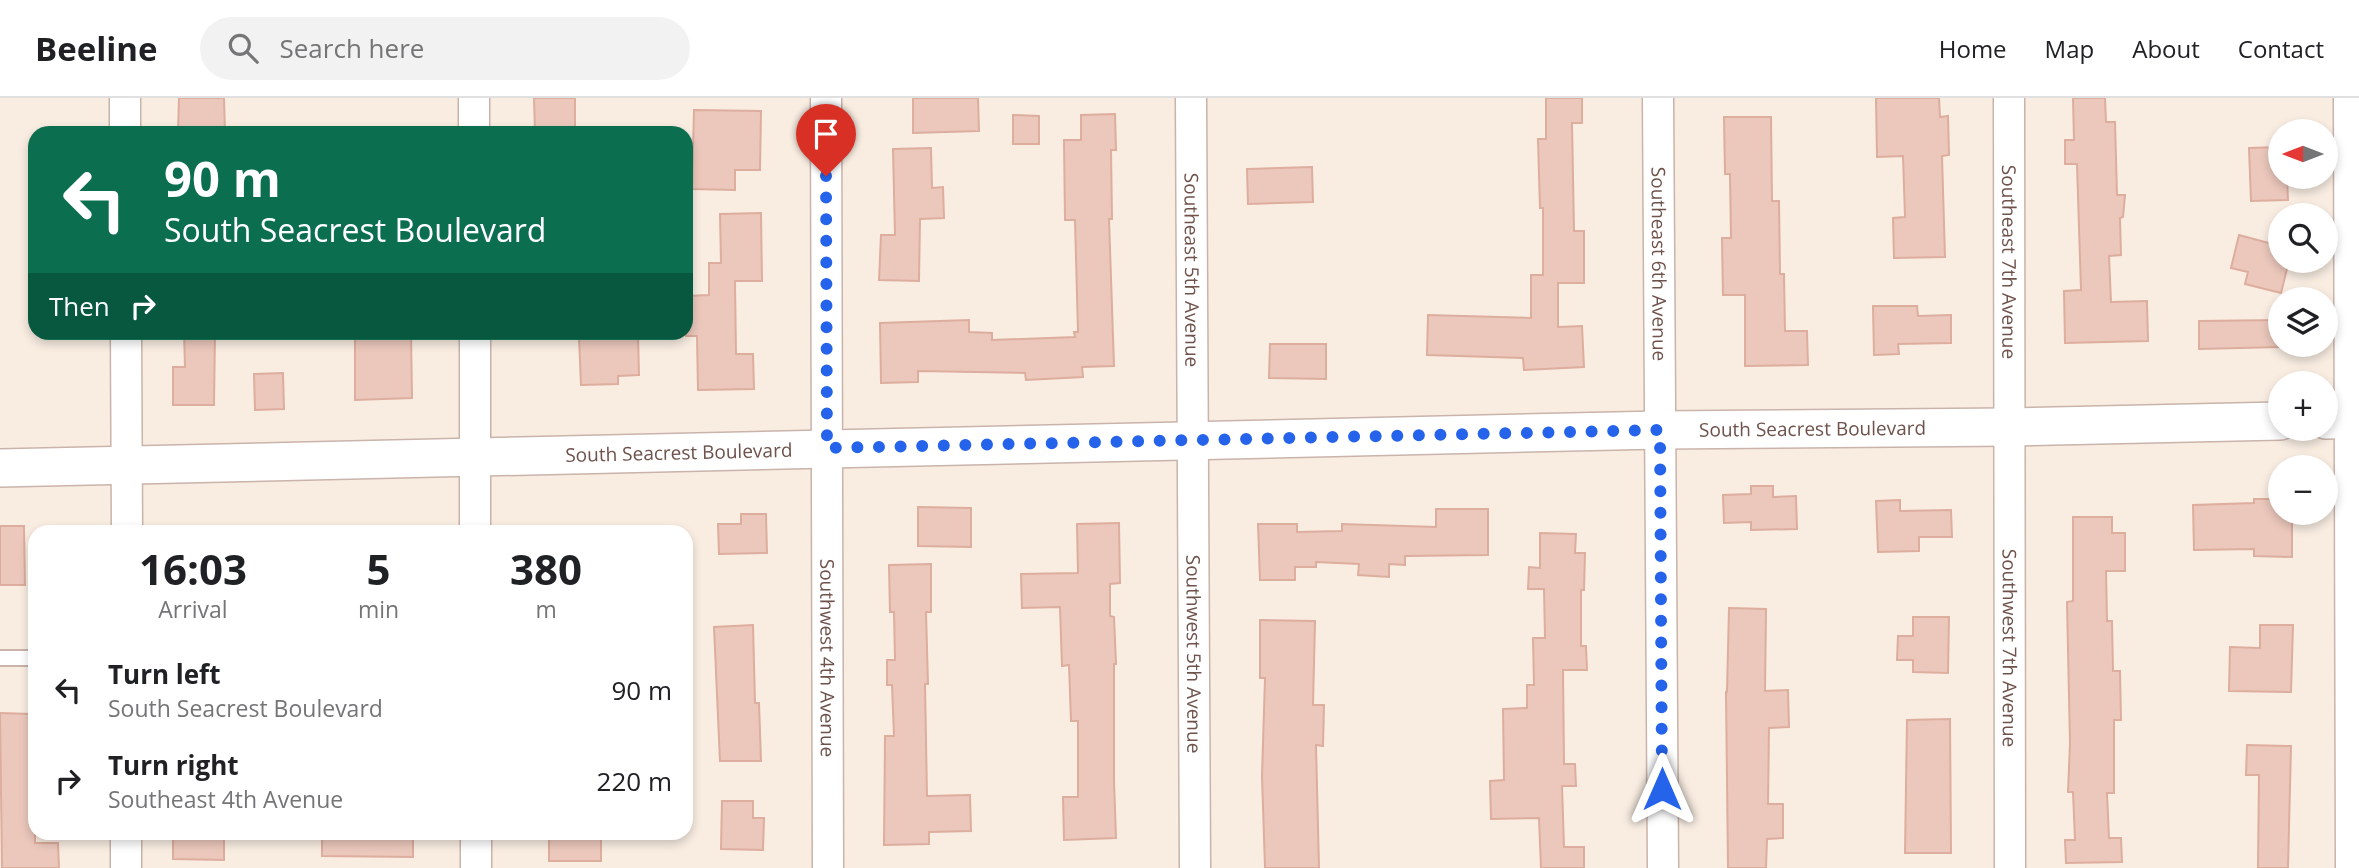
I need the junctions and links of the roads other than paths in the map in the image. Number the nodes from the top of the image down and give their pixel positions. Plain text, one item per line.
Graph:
1 (125, 98) edge
2 (474, 98) edge
3 (826, 98) edge
4 (1191, 98) edge
5 (1658, 98) edge
6 (2009, 98) edge
7 (2349, 98) edge
8 (125, 126) edge
9 (474, 126) edge
10 (126, 340) edge
11 (475, 340) edge
12 (2345, 420) edge
13 (2268, 421) edge
14 (2009, 427) junction
15 (1660, 430) junction
16 (1192, 440) junction
17 (827, 448) junction
18 (475, 456) junction
19 (127, 465) junction
20 (0, 468) edge
21 (127, 525) edge
22 (475, 525) edge
23 (0, 658) edge
24 (28, 658) edge
25 (126, 840) edge
26 (476, 840) edge
27 (125, 868) edge
28 (476, 868) edge
29 (828, 868) edge
30 (1195, 868) edge
31 (1663, 868) edge
32 (2010, 868) edge
33 (2351, 868) edge

1 - 8 street
2 - 9 street
3 - 17 street, Southwest 4th Avenue
4 - 16 street, Southeast 5th Avenue
5 - 15 street, Southeast 6th Avenue
6 - 14 street, Southeast 7th Avenue
7 - 12 street
10 - 19 street
11 - 18 street
12 - 33 street
13 - 14 street, South Seacrest Boulevard
14 - 15 street, South Seacrest Boulevard
14 - 32 street, Southwest 7th Avenue
15 - 16 street, South Seacrest Boulevard
15 - 31 street, Southeast 6th Avenue
16 - 17 street, South Seacrest Boulevard
16 - 30 street, Southwest 5th Avenue
17 - 18 street, South Seacrest Boulevard
17 - 29 street, Southwest 4th Avenue
18 - 19 street, South Seacrest Boulevard
18 - 22 street
19 - 20 street, South Seacrest Boulevard
19 - 21 street
23 - 24 lane
25 - 27 street
26 - 28 street

